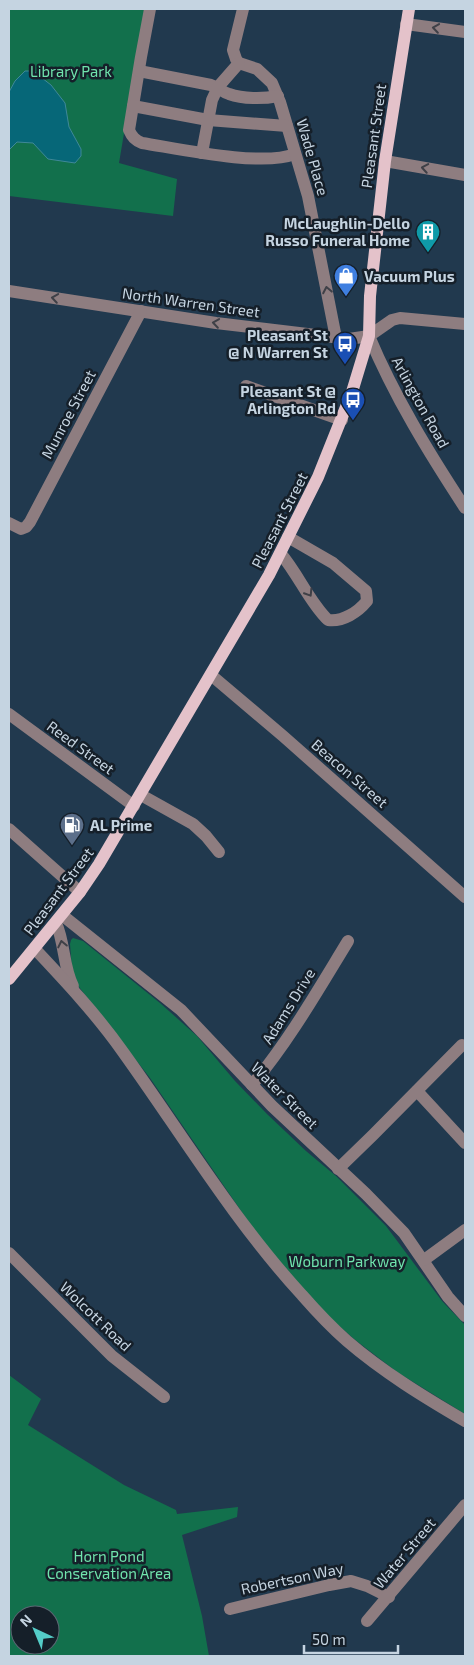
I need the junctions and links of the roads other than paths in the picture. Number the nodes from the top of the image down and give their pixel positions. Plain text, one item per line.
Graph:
1 (150, 9) edge
2 (243, 9) edge
3 (409, 9) edge
4 (406, 24) junction
5 (465, 32) edge
6 (240, 63) junction
7 (139, 71) junction
8 (218, 87) junction
9 (279, 99) junction
10 (133, 106) junction
11 (208, 120) junction
12 (287, 126) junction
13 (202, 153) junction
14 (295, 154) junction
15 (385, 161) junction
16 (465, 175) edge
17 (9, 291) edge
18 (141, 311) junction
19 (465, 324) edge
20 (369, 336) junction
21 (336, 338) junction
22 (246, 386) dead end
23 (342, 420) junction
24 (465, 508) edge
25 (9, 523) edge
26 (288, 537) junction
27 (281, 554) junction
28 (211, 675) junction
29 (9, 714) edge
30 (137, 801) junction
31 (9, 829) edge
32 (219, 852) dead end
33 (80, 892) junction
34 (465, 897) edge
35 (59, 919) junction
36 (348, 940) dead end
37 (35, 949) junction
38 (9, 979) edge
39 (79, 997) junction
40 (462, 1045) dead end
41 (252, 1085) junction
42 (417, 1091) junction
43 (465, 1143) edge
44 (338, 1169) junction
45 (465, 1230) edge
46 (9, 1253) edge
47 (424, 1260) junction
48 (465, 1316) edge
49 (164, 1397) dead end
50 (465, 1421) edge
51 (465, 1505) edge
52 (389, 1596) junction
53 (230, 1608) dead end
54 (367, 1621) dead end

1 - 7 street
2 - 6 street
3 - 4 main road, Pleasant Street
5 -> 4 street
4 - 15 main road, Pleasant Street
6 - 8 street
6 - 9 street, Wade Place
7 - 8 street
7 - 10 street
8 - 9 street
8 - 11 street
9 - 12 street, Wade Place
10 - 11 street
10 - 13 street
11 - 12 street
11 - 13 street
12 - 14 street, Wade Place
13 - 14 street
21 -> 14 street, Wade Place
16 -> 15 street
15 - 20 main road, Pleasant Street
18 -> 17 street, North Warren Street
21 -> 18 street, North Warren Street
18 - 25 street, Munroe Street
19 - 20 street
20 - 21 street, North Warren Street
20 - 23 main road, Pleasant Street
20 - 24 street, Arlington Road
22 - 23 street
23 - 26 main road, Pleasant Street
26 - 27 main road, Pleasant Street
27 -> 26 street
27 - 28 main road, Pleasant Street
28 - 30 main road, Pleasant Street
28 - 34 street, Beacon Street
29 - 30 street, Reed Street
30 - 32 street, Reed Street
30 - 33 main road, Pleasant Street
31 - 33 street
33 - 35 main road, Pleasant Street
35 - 37 main road, Pleasant Street
39 -> 35 street
35 - 41 street, Water Street
36 - 41 street, Adams Drive
37 - 38 main road, Pleasant Street
37 - 39 street
39 - 50 street
40 - 42 street
41 - 44 street, Water Street
42 - 43 street
42 - 44 street
44 - 47 street, Water Street
45 - 47 street
46 - 49 street, Wolcott Road
47 - 48 street, Water Street
51 - 52 street, Water Street
52 - 53 street, Robertson Way
52 - 54 street, Water Street

